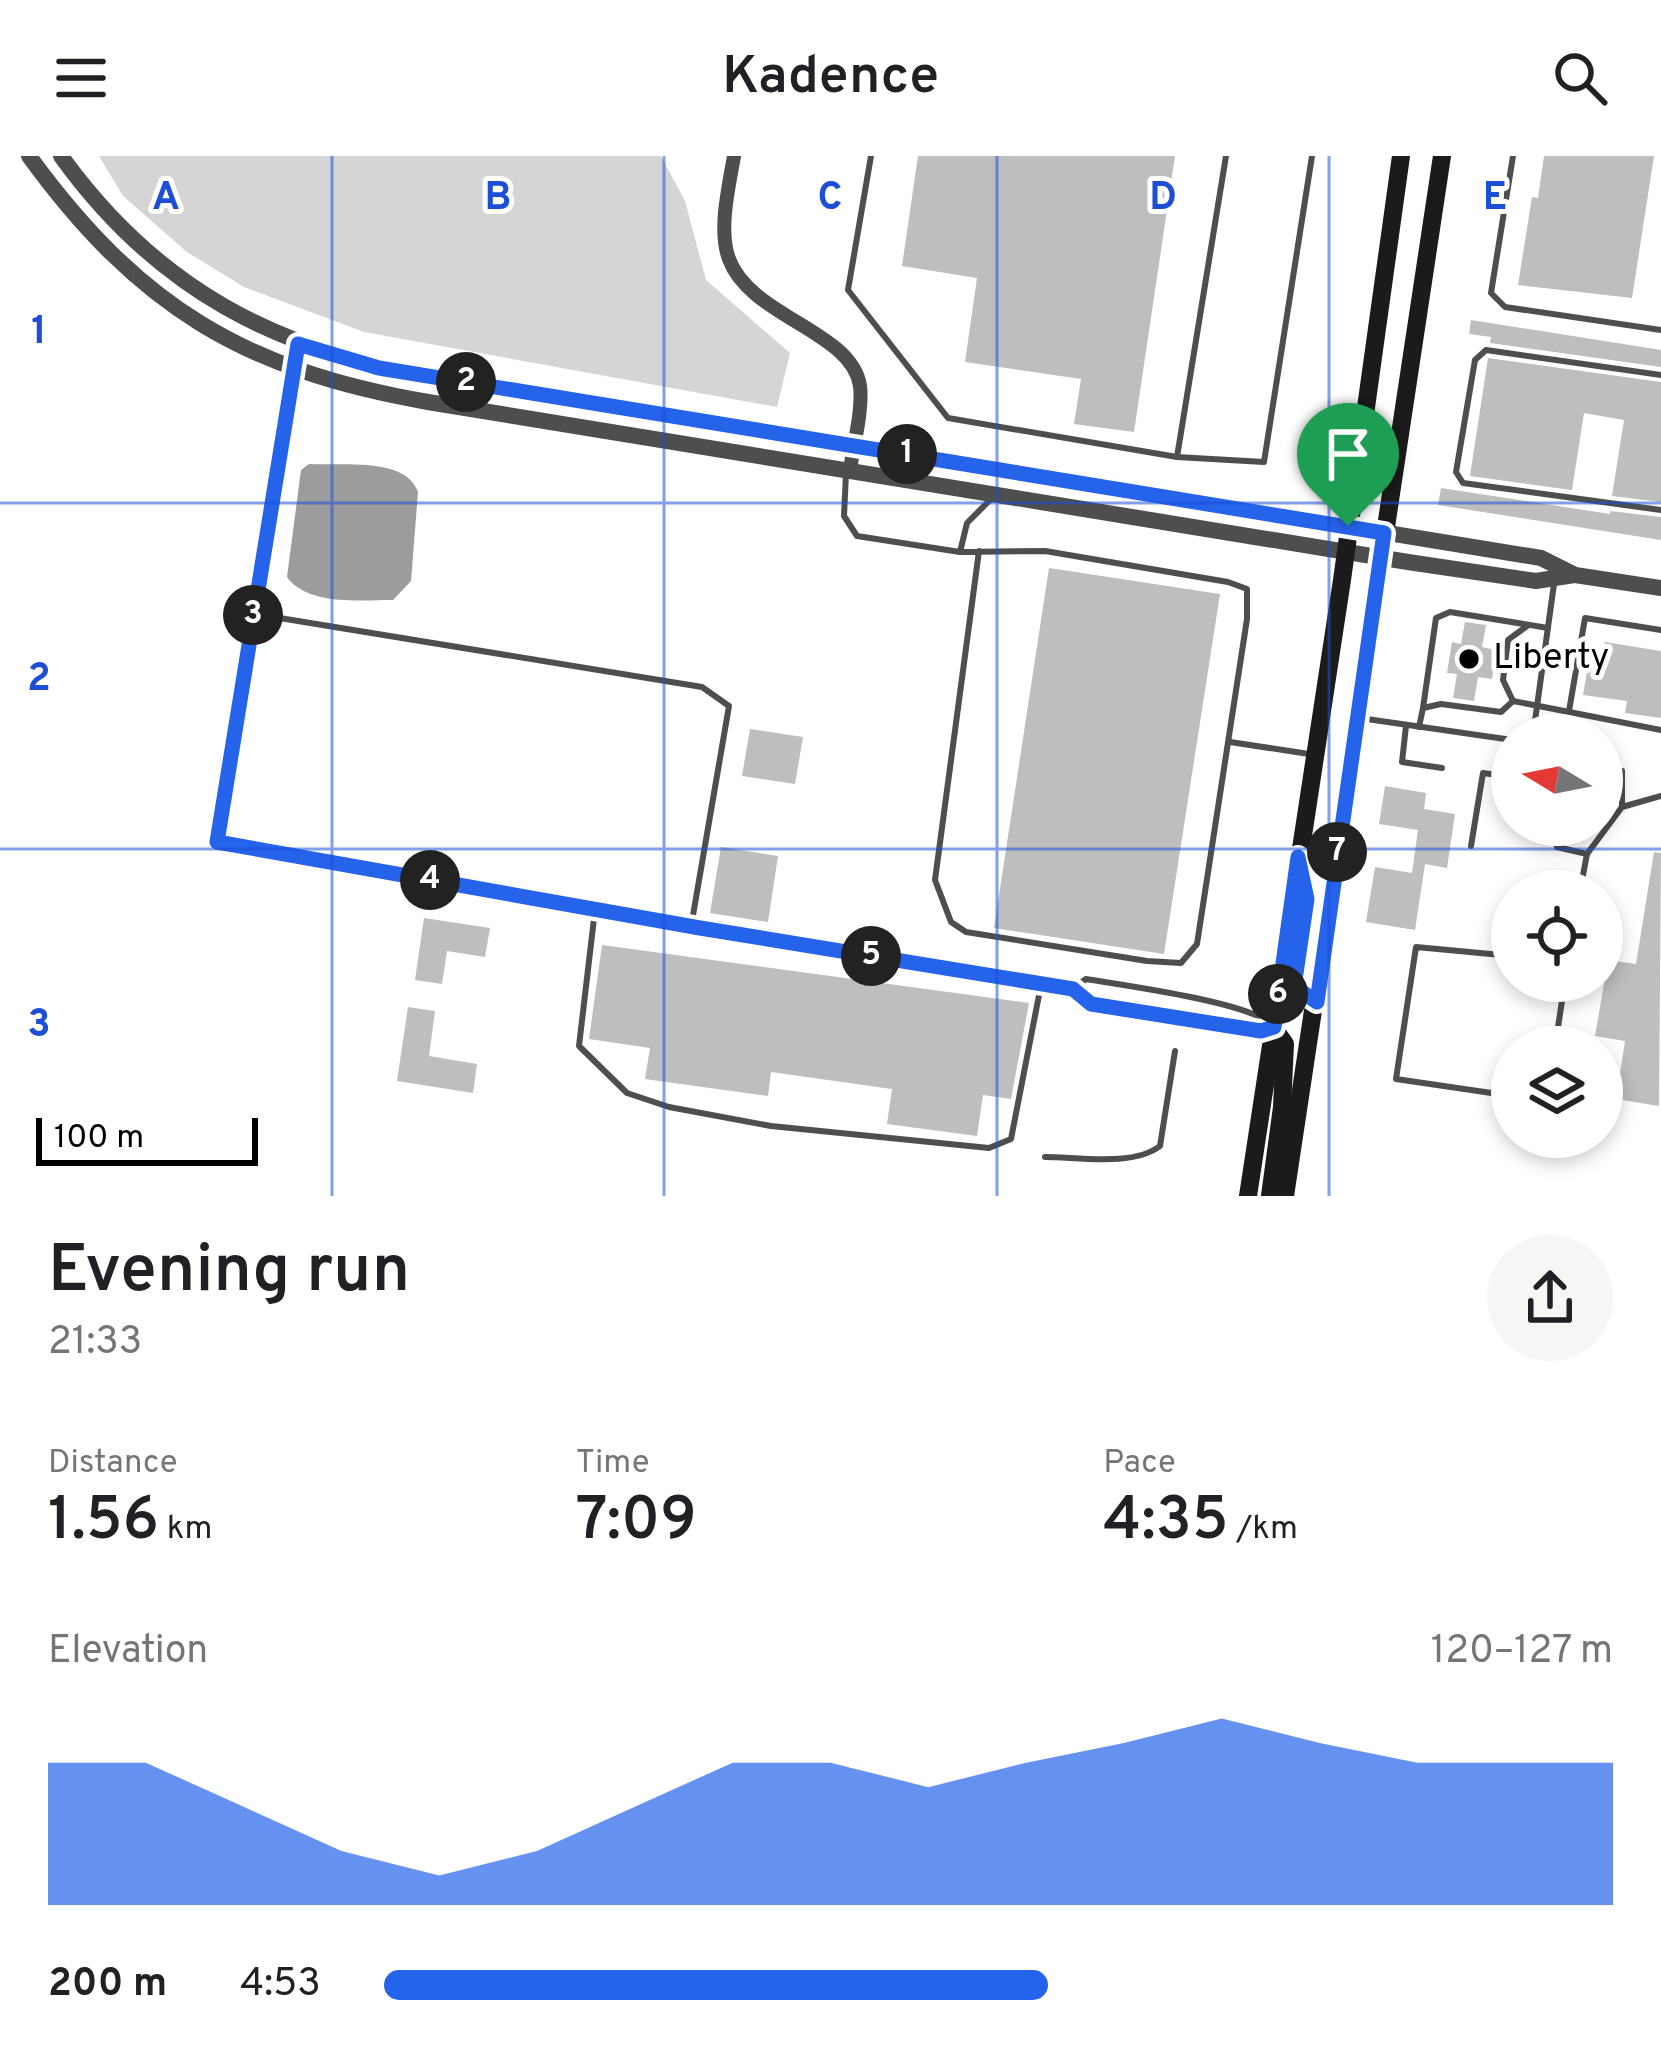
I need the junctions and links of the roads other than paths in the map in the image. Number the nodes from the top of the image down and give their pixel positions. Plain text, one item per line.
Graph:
1 (29, 156) edge
2 (61, 156) edge
3 (734, 156) edge
4 (871, 156) edge
5 (1226, 156) edge
6 (1312, 156) edge
7 (1401, 156) edge
8 (1442, 156) edge
9 (1513, 156) edge
10 (1661, 330) edge
11 (298, 344) junction
12 (293, 369) junction
13 (1661, 375) edge
14 (853, 445) junction
15 (1177, 457) junction
16 (848, 470) junction
17 (995, 494) junction
18 (1661, 510) edge
19 (1348, 526) junction
20 (1384, 533) junction
21 (979, 551) junction
22 (1346, 551) junction
23 (960, 552) junction
24 (1381, 557) junction
25 (1575, 575) junction
26 (1555, 578) junction
27 (1661, 589) edge
28 (254, 614) junction
29 (1528, 625) junction
30 (1548, 628) junction
31 (1661, 630) edge
32 (1513, 701) junction
33 (1537, 707) junction
34 (1423, 708) junction
35 (1569, 711) junction
36 (1536, 714) edge
37 (1357, 717) junction
38 (1406, 726) junction
39 (1419, 727) junction
40 (1661, 730) edge
41 (1491, 737) edge
42 (1230, 742) junction
43 (1316, 754) junction
44 (1442, 767) dead end
45 (1491, 773) edge
46 (1661, 796) edge
47 (1623, 807) edge
48 (1471, 846) dead end
49 (1557, 846) edge
50 (1592, 846) edge
51 (1586, 854) junction
52 (1298, 857) junction
53 (1583, 870) edge
54 (595, 910) junction
55 (691, 927) junction
56 (1491, 954) edge
57 (1041, 984) junction
58 (1073, 989) junction
59 (1317, 1002) junction
60 (1274, 1027) junction
61 (1175, 1051) dead end
62 (1491, 1093) edge
63 (1045, 1157) dead end
64 (1248, 1196) edge
65 (1270, 1196) edge
66 (1286, 1196) edge

1 - 12 street
2 - 11 street
3 - 14 street
4 - 15 lane
5 - 15 lane
6 - 15 lane
7 - 19 main road
8 - 20 main road
9 - 10 lane
11 - 12 lane
11 - 14 street
12 - 16 street
12 - 28 lane
13 - 18 lane
14 - 16 street
14 - 19 street
16 - 17 street
16 - 23 lane
17 - 22 street
17 - 23 lane
19 - 20 street
19 - 22 main road
20 - 24 main road
20 - 25 street
21 - 23 lane
21 - 42 lane
21 - 42 lane
22 - 24 street
22 - 43 main road
24 - 26 street
24 - 37 main road
25 - 26 street
25 - 27 street
26 - 30 lane
28 - 54 lane
28 - 55 lane
29 - 30 lane
29 - 32 lane
29 - 34 lane
30 - 33 lane
31 - 35 lane
32 - 33 lane
32 - 34 lane
33 - 35 lane
33 - 36 lane
34 - 39 lane
35 - 40 lane
37 - 38 lane
37 - 59 main road
38 - 39 lane
38 - 44 lane
39 - 41 lane
42 - 43 lane
43 - 52 main road
45 - 48 lane
46 - 47 lane
49 - 51 lane
50 - 51 lane
51 - 53 lane
52 - 59 main road
52 - 60 main road
54 - 55 lane
54 - 57 lane
55 - 57 lane
56 - 62 lane
57 - 58 lane
58 - 60 lane
58 - 60 lane
59 - 66 main road
60 - 64 main road
60 - 65 main road
61 - 63 lane

